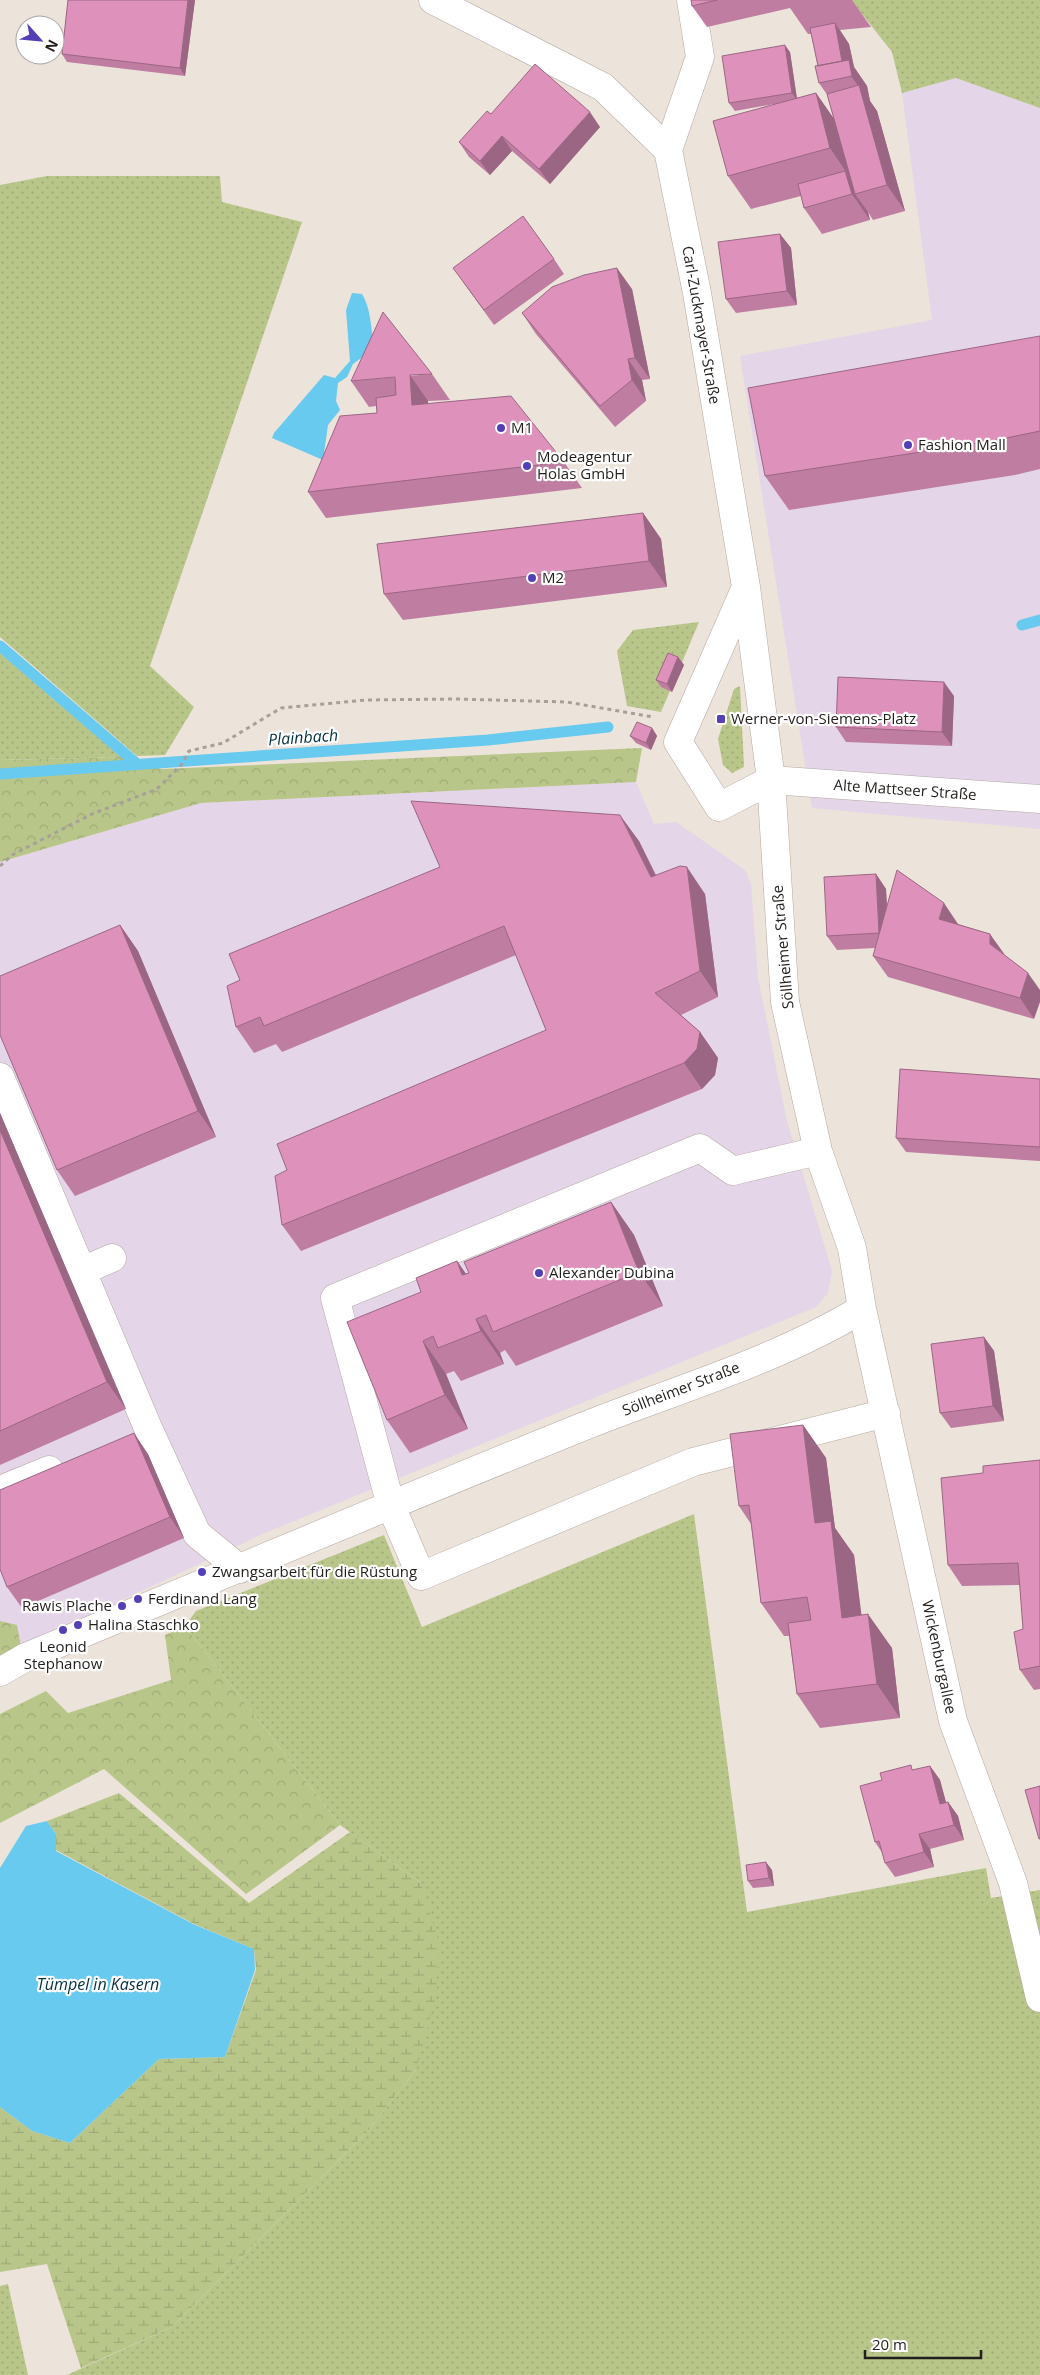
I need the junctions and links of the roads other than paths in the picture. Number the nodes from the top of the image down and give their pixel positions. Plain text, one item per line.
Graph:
1 (433, 0) edge
2 (691, 0) edge
3 (668, 150) junction
4 (746, 587) junction
5 (771, 780) junction
6 (1040, 799) edge
7 (0, 1077) edge
8 (818, 1151) junction
9 (112, 1258) dead end
10 (82, 1271) junction
11 (862, 1308) junction
12 (886, 1413) junction
13 (148, 1428) junction
14 (122, 1439) edge
15 (70, 1461) edge
16 (0, 1490) edge
17 (391, 1506) junction
18 (240, 1569) junction
19 (0, 1672) edge
20 (1040, 1998) edge

1 - 3 street
2 - 3 street
3 - 4 street, Carl-Zuckmayer-Straße
4 - 5 street, Carl-Zuckmayer-Straße
4 - 5 street
5 - 6 street, Alte Mattseer Straße
5 - 8 street, Söllheimer Straße
7 - 10 street
8 - 11 street, Söllheimer Straße
8 - 17 street
9 - 10 street
10 - 13 street
11 - 12 street, Wickenburgallee
11 - 17 street, Söllheimer Straße
12 - 17 street
12 - 20 street, Wickenburgallee
13 - 14 street
13 - 18 street
15 - 16 street
17 - 18 street, Söllheimer Straße
18 - 19 street, Söllheimer Straße

